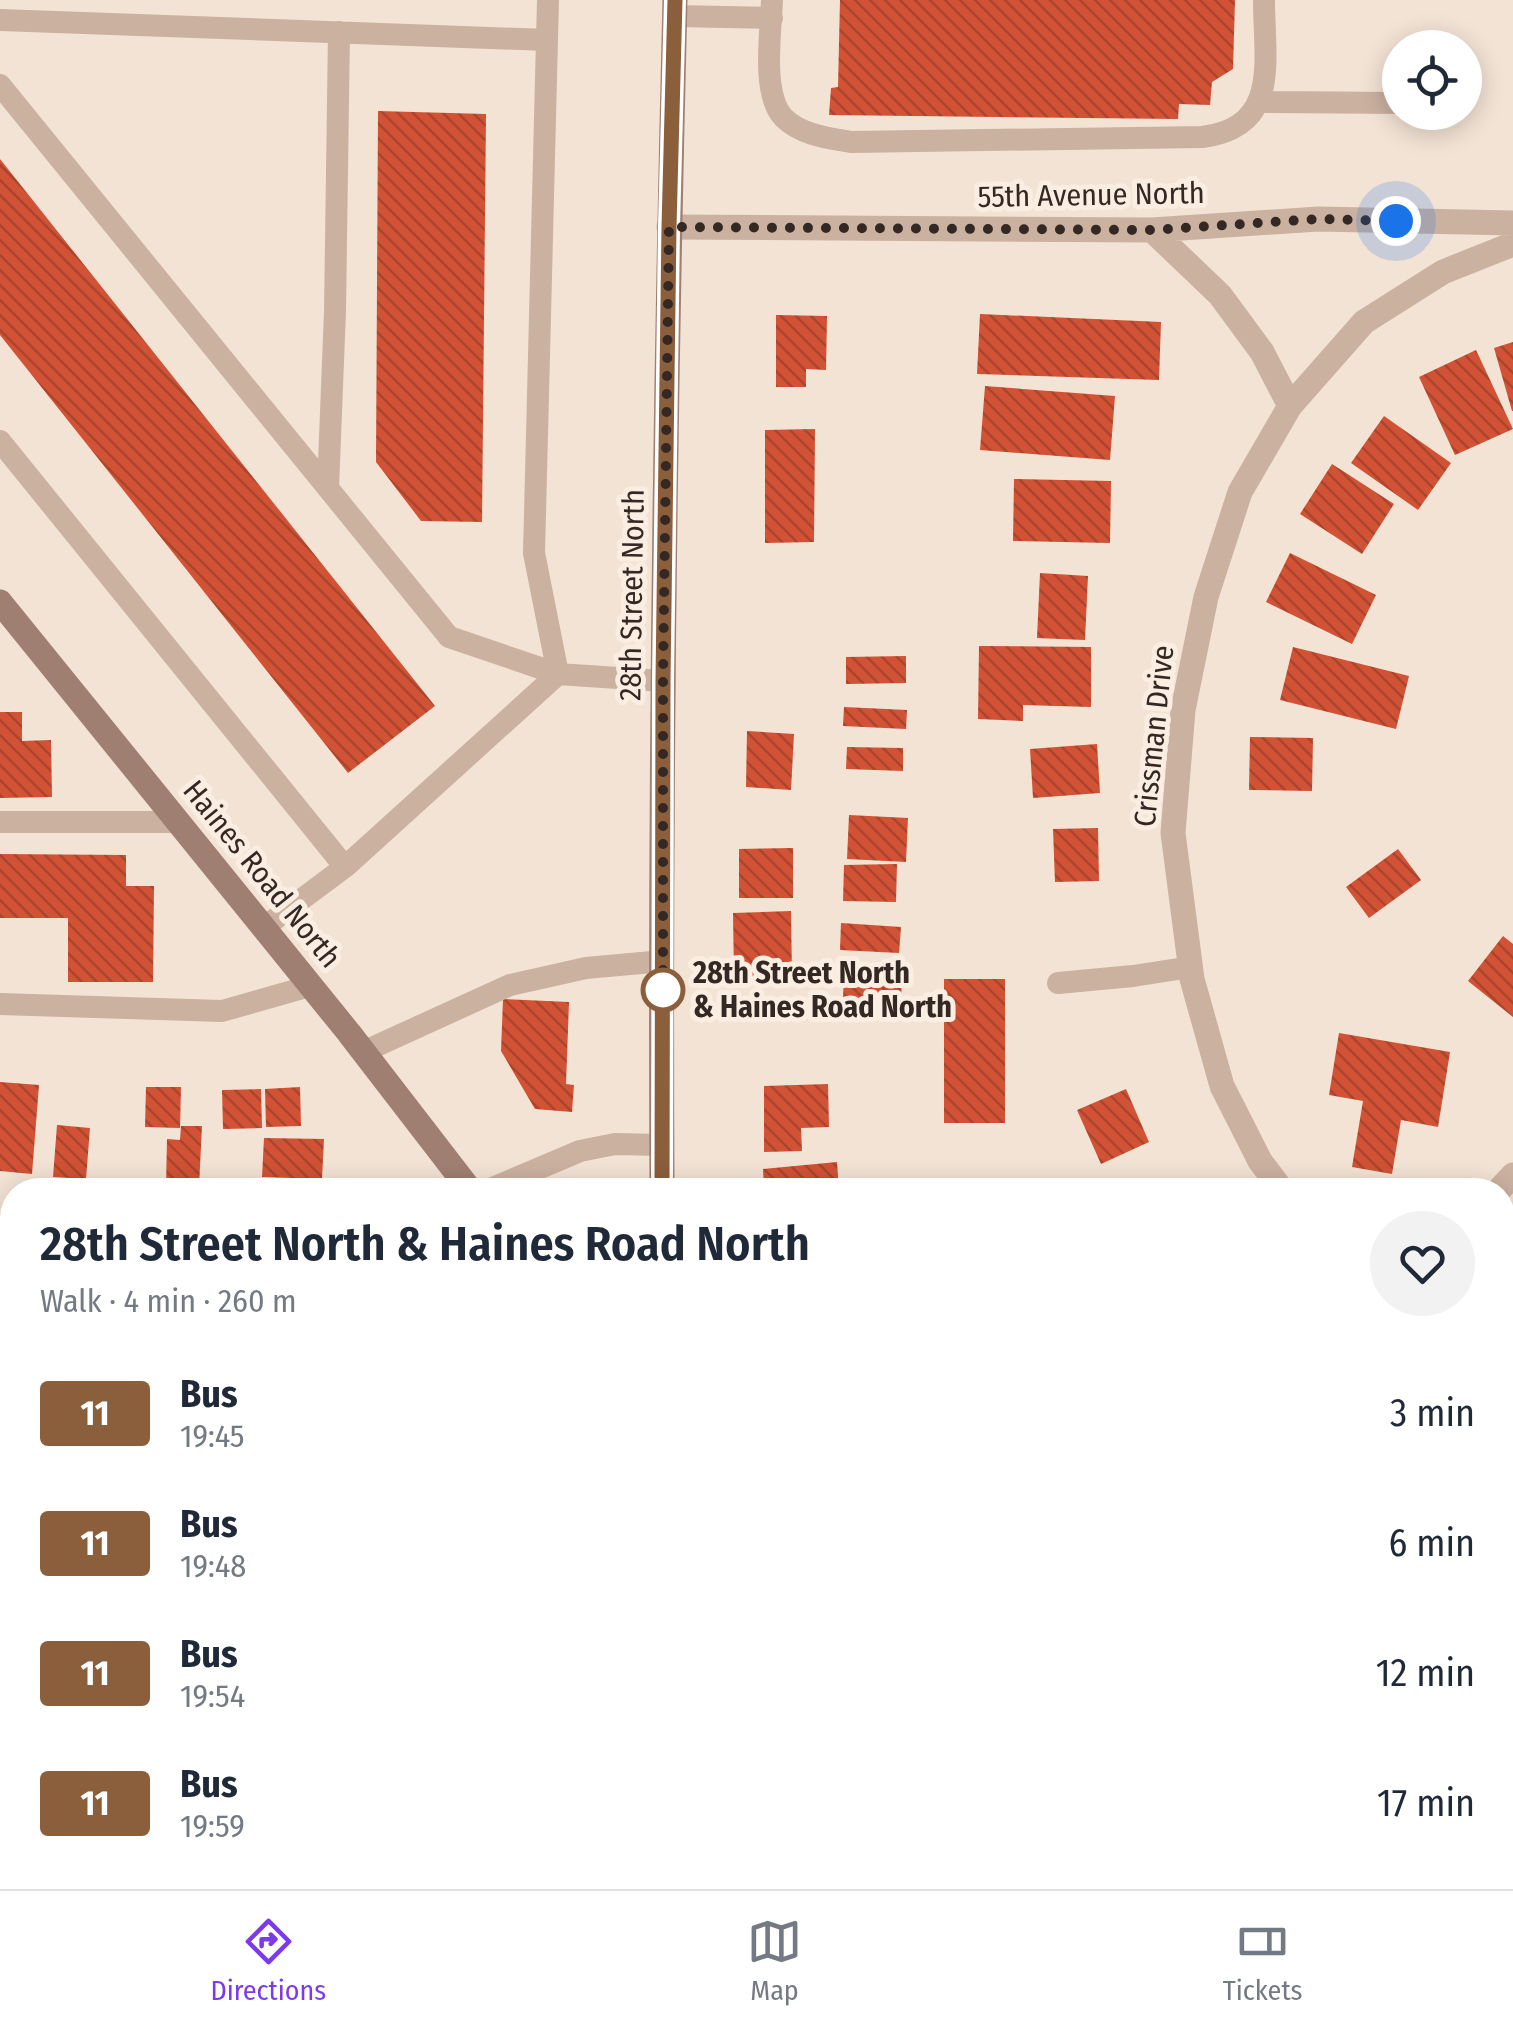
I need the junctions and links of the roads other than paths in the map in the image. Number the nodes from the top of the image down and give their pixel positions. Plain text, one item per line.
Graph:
1 (548, 0) edge
2 (1264, 0) edge
3 (675, 8) edge
4 (772, 9) edge
5 (0, 20) edge
6 (339, 32) junction
7 (547, 40) junction
8 (0, 85) edge
9 (1260, 102) junction
10 (1382, 103) edge
11 (1513, 223) edge
12 (669, 227) junction
13 (1152, 230) junction
14 (1513, 244) edge
15 (1290, 406) junction
16 (0, 440) edge
17 (328, 488) junction
18 (0, 602) edge
19 (558, 674) junction
20 (663, 681) junction
21 (0, 822) edge
22 (178, 822) junction
23 (345, 867) junction
24 (264, 928) junction
25 (663, 961) junction
26 (1191, 967) junction
27 (1058, 983) dead end
28 (310, 986) junction
29 (0, 1004) edge
30 (362, 1052) junction
31 (662, 1145) junction
32 (461, 1178) edge
33 (517, 1178) edge
34 (663, 1178) edge
35 (1273, 1178) edge

1 - 7 lane
2 - 9 lane
3 - 4 lane
3 - 12 street, 28th Street North
4 - 9 lane
5 - 6 lane
6 - 7 lane
6 - 17 lane
7 - 19 lane
8 - 17 lane
9 - 10 lane
11 - 13 street, 55th Avenue North
12 - 13 street, 55th Avenue North
12 - 20 street, 28th Street North
13 - 15 street
14 - 15 street, Crissman Drive
15 - 26 street, Crissman Drive
16 - 23 lane
17 - 19 lane
18 - 22 street, Haines Road North
19 - 20 lane
19 - 23 lane
20 - 25 street, 28th Street North
21 - 22 lane
22 - 24 street, Haines Road North
23 - 24 lane
24 - 28 street, Haines Road North
25 - 30 lane
25 - 31 street, 28th Street North
26 - 27 lane
26 - 35 street, Crissman Drive
28 - 29 lane
28 - 30 street, Haines Road North
30 - 32 street, Haines Road North
31 - 33 lane
31 - 34 street, 28th Street North

